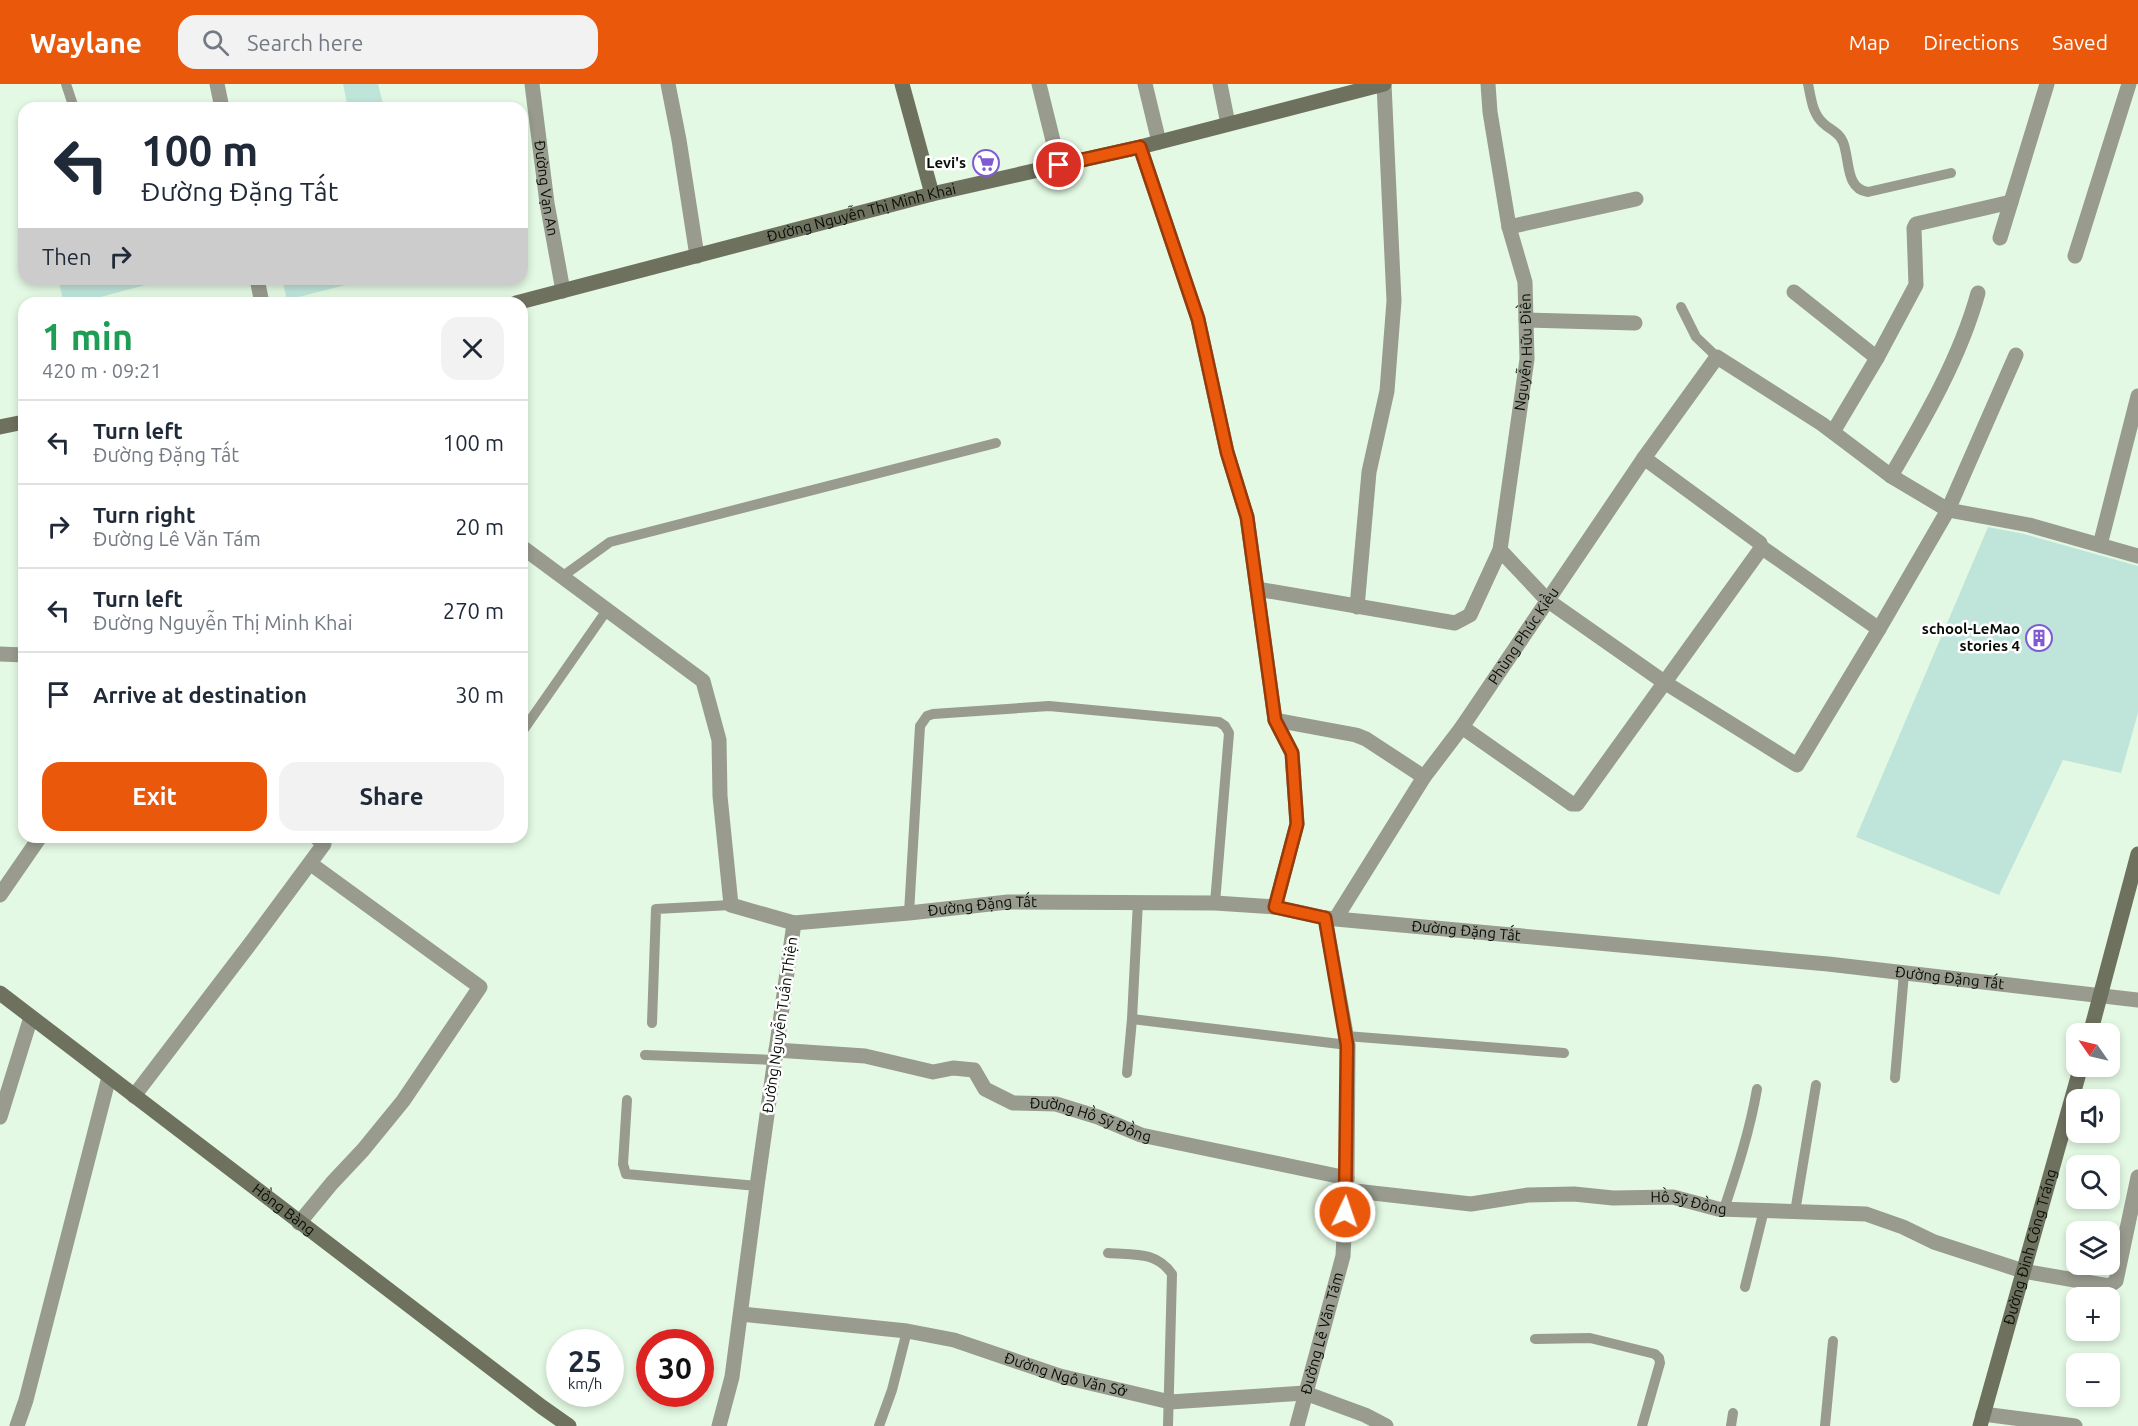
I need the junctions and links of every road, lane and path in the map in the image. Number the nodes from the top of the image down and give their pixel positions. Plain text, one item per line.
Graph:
1 (66, 84) edge
2 (217, 84) edge
3 (531, 84) edge
4 (668, 84) edge
5 (902, 84) edge
6 (1039, 84) edge
7 (1145, 84) edge
8 (1220, 84) edge
9 (1384, 84) edge
10 (1488, 84) edge
11 (1808, 84) edge
12 (2047, 84) edge
13 (2128, 84) edge
14 (72, 102) edge
15 (221, 102) edge
16 (1228, 124) junction
17 (1159, 142) junction
18 (1140, 147) junction
19 (1059, 165) junction
20 (1951, 173) dead end
21 (932, 194) junction
22 (1636, 199) dead end
23 (2011, 202) junction
24 (1509, 227) junction
25 (2000, 238) dead end
26 (697, 256) junction
27 (2075, 256) dead end
28 (563, 291) junction
29 (1794, 292) dead end
30 (1978, 293) dead end
31 (528, 300) edge
32 (1680, 307) dead end
33 (1526, 320) junction
34 (1635, 323) dead end
35 (2016, 355) dead end
36 (1717, 357) junction
37 (1877, 358) junction
38 (2138, 396) edge
39 (18, 424) edge
40 (0, 428) edge
41 (1833, 432) junction
42 (996, 443) dead end
43 (1644, 458) junction
44 (1891, 476) junction
45 (1948, 510) junction
46 (2100, 545) junction
47 (1761, 548) junction
48 (1500, 550) junction
49 (528, 551) edge
50 (2138, 556) edge
51 (563, 576) junction
52 (1257, 589) junction
53 (1547, 600) junction
54 (1357, 607) junction
55 (607, 610) junction
56 (1879, 629) junction
57 (0, 654) edge
58 (18, 655) edge
59 (1664, 682) junction
60 (1275, 720) junction
61 (528, 723) edge
62 (1462, 727) junction
63 (1424, 777) junction
64 (36, 843) edge
65 (323, 843) edge
66 (2138, 854) edge
67 (311, 864) junction
68 (0, 894) edge
69 (1138, 902) junction
70 (1215, 903) junction
71 (731, 905) junction
72 (1275, 907) junction
73 (909, 913) junction
74 (1331, 918) junction
75 (794, 923) junction
76 (1904, 973) junction
77 (0, 993) edge
78 (2101, 994) junction
79 (2138, 1000) edge
80 (32, 1017) junction
81 (1132, 1019) junction
82 (652, 1023) dead end
83 (2093, 1023) edge
84 (1347, 1040) junction
85 (1564, 1053) dead end
86 (645, 1055) dead end
87 (775, 1055) junction
88 (1127, 1073) dead end
89 (109, 1077) junction
90 (2078, 1077) edge
91 (1895, 1078) dead end
92 (1816, 1085) dead end
93 (1757, 1089) dead end
94 (134, 1096) junction
95 (627, 1100) dead end
96 (0, 1117) edge
97 (2138, 1178) edge
98 (1346, 1184) junction
99 (757, 1186) junction
100 (1724, 1209) junction
101 (1764, 1210) junction
102 (1795, 1212) junction
103 (300, 1223) junction
104 (1108, 1252) dead end
105 (2023, 1271) junction
106 (1745, 1287) dead end
107 (741, 1314) junction
108 (907, 1331) junction
109 (1535, 1339) dead end
110 (1833, 1341) dead end
111 (1305, 1393) junction
112 (1170, 1402) junction
113 (1733, 1413) dead end
114 (1981, 1420) edge
115 (17, 1426) edge
116 (569, 1426) edge
117 (719, 1426) edge
118 (879, 1426) edge
119 (1168, 1426) edge
120 (1297, 1426) edge
121 (1386, 1426) edge
122 (1642, 1426) edge
123 (1731, 1426) edge
124 (1826, 1426) edge
125 (2075, 1426) edge

1 - 14 lane
2 - 15 street
3 - 28 street, Đường Vạn An
4 - 26 street
5 - 21 street
6 - 19 street
7 - 17 street
8 - 16 street
9 - 16 street, Đường Nguyễn Thị Minh Khai
9 - 54 street
10 - 24 street, Nguyễn Hữu Điền
11 - 20 lane
12 - 23 street
13 - 27 street
16 - 17 street, Đường Nguyễn Thị Minh Khai
17 - 18 street, Đường Nguyễn Thị Minh Khai
18 - 19 street, Đường Nguyễn Thị Minh Khai
18 - 52 street
19 - 21 street, Đường Nguyễn Thị Minh Khai
21 - 26 street, Đường Nguyễn Thị Minh Khai
22 - 24 street
23 - 25 street
23 - 37 street
24 - 33 street, Nguyễn Hữu Điền
26 - 28 street, Đường Nguyễn Thị Minh Khai
28 - 31 street, Đường Nguyễn Thị Minh Khai
29 - 37 street
30 - 44 street
32 - 36 lane
33 - 34 street
33 - 48 street, Nguyễn Hữu Điền
35 - 45 street
36 - 41 street
36 - 43 street, Phùng Phúc Kiều
37 - 41 street
38 - 46 street
39 - 40 street
41 - 44 street
42 - 51 lane
43 - 47 street
43 - 53 street, Phùng Phúc Kiều
44 - 45 street
45 - 46 street
45 - 56 street
46 - 50 street
47 - 56 street
47 - 59 street
48 - 53 street
48 - 54 street, Nguyễn Hữu Điền
49 - 51 street
51 - 55 street
52 - 54 street, Nguyễn Hữu Điền
52 - 60 street
53 - 59 street
53 - 62 street, Phùng Phúc Kiều
55 - 61 lane
55 - 71 street
56 - 59 street
57 - 58 street
59 - 62 street
60 - 63 street
60 - 72 street
62 - 63 street, Phùng Phúc Kiều
63 - 74 street, Phùng Phúc Kiều
64 - 68 street
65 - 67 street
66 - 78 street
67 - 94 street
67 - 103 street
69 - 70 street, Đường Đặng Tất
69 - 73 street, Đường Đặng Tất
69 - 81 lane
70 - 72 street, Đường Đặng Tất
70 - 73 lane
71 - 75 street, Đường Nguyễn Tuấn Thiện
71 - 82 lane
72 - 74 street, Đường Đặng Tất
73 - 75 street, Đường Đặng Tất
74 - 76 street, Đường Đặng Tất
74 - 84 street, Đường Lê Văn Tám
75 - 87 street, Đường Nguyễn Tuấn Thiện
76 - 78 street, Đường Đặng Tất
76 - 91 lane
77 - 80 street, Hồng Bàng
78 - 79 street, Đường Đặng Tất
78 - 83 street
80 - 89 street, Hồng Bàng
80 - 96 street
81 - 84 lane
81 - 88 lane
84 - 85 lane
84 - 98 street, Đường Lê Văn Tám
86 - 87 lane
87 - 98 street, Đường Hồ Sỹ Đồng
87 - 99 street, Đường Nguyễn Tuấn Thiện
89 - 94 street, Hồng Bàng
89 - 115 street
90 - 105 street, Đường Đinh Công Tráng
92 - 102 lane
93 - 100 lane
94 - 103 street, Hồng Bàng
95 - 99 lane
97 - 105 street, Hồ Sỹ Đồng
98 - 100 street, Hồ Sỹ Đồng
98 - 111 street, Đường Lê Văn Tám
99 - 107 street, Đường Nguyễn Tuấn Thiện
100 - 101 street, Hồ Sỹ Đồng
101 - 102 street, Hồ Sỹ Đồng
101 - 106 lane
102 - 105 street, Hồ Sỹ Đồng
103 - 116 street, Hồng Bàng
104 - 112 lane
105 - 114 street, Đường Đinh Công Tráng
107 - 108 street, Đường Ngô Văn Sở
107 - 117 street, Đường Nguyễn Tuấn Thiện
108 - 112 street, Đường Ngô Văn Sở
108 - 118 lane
109 - 122 lane
110 - 124 lane
111 - 112 street, Đường Ngô Văn Sở
111 - 120 street, Đường Lê Văn Tám
111 - 121 street, Đường Ngô Văn Sở
112 - 119 lane
113 - 123 lane
114 - 125 street

